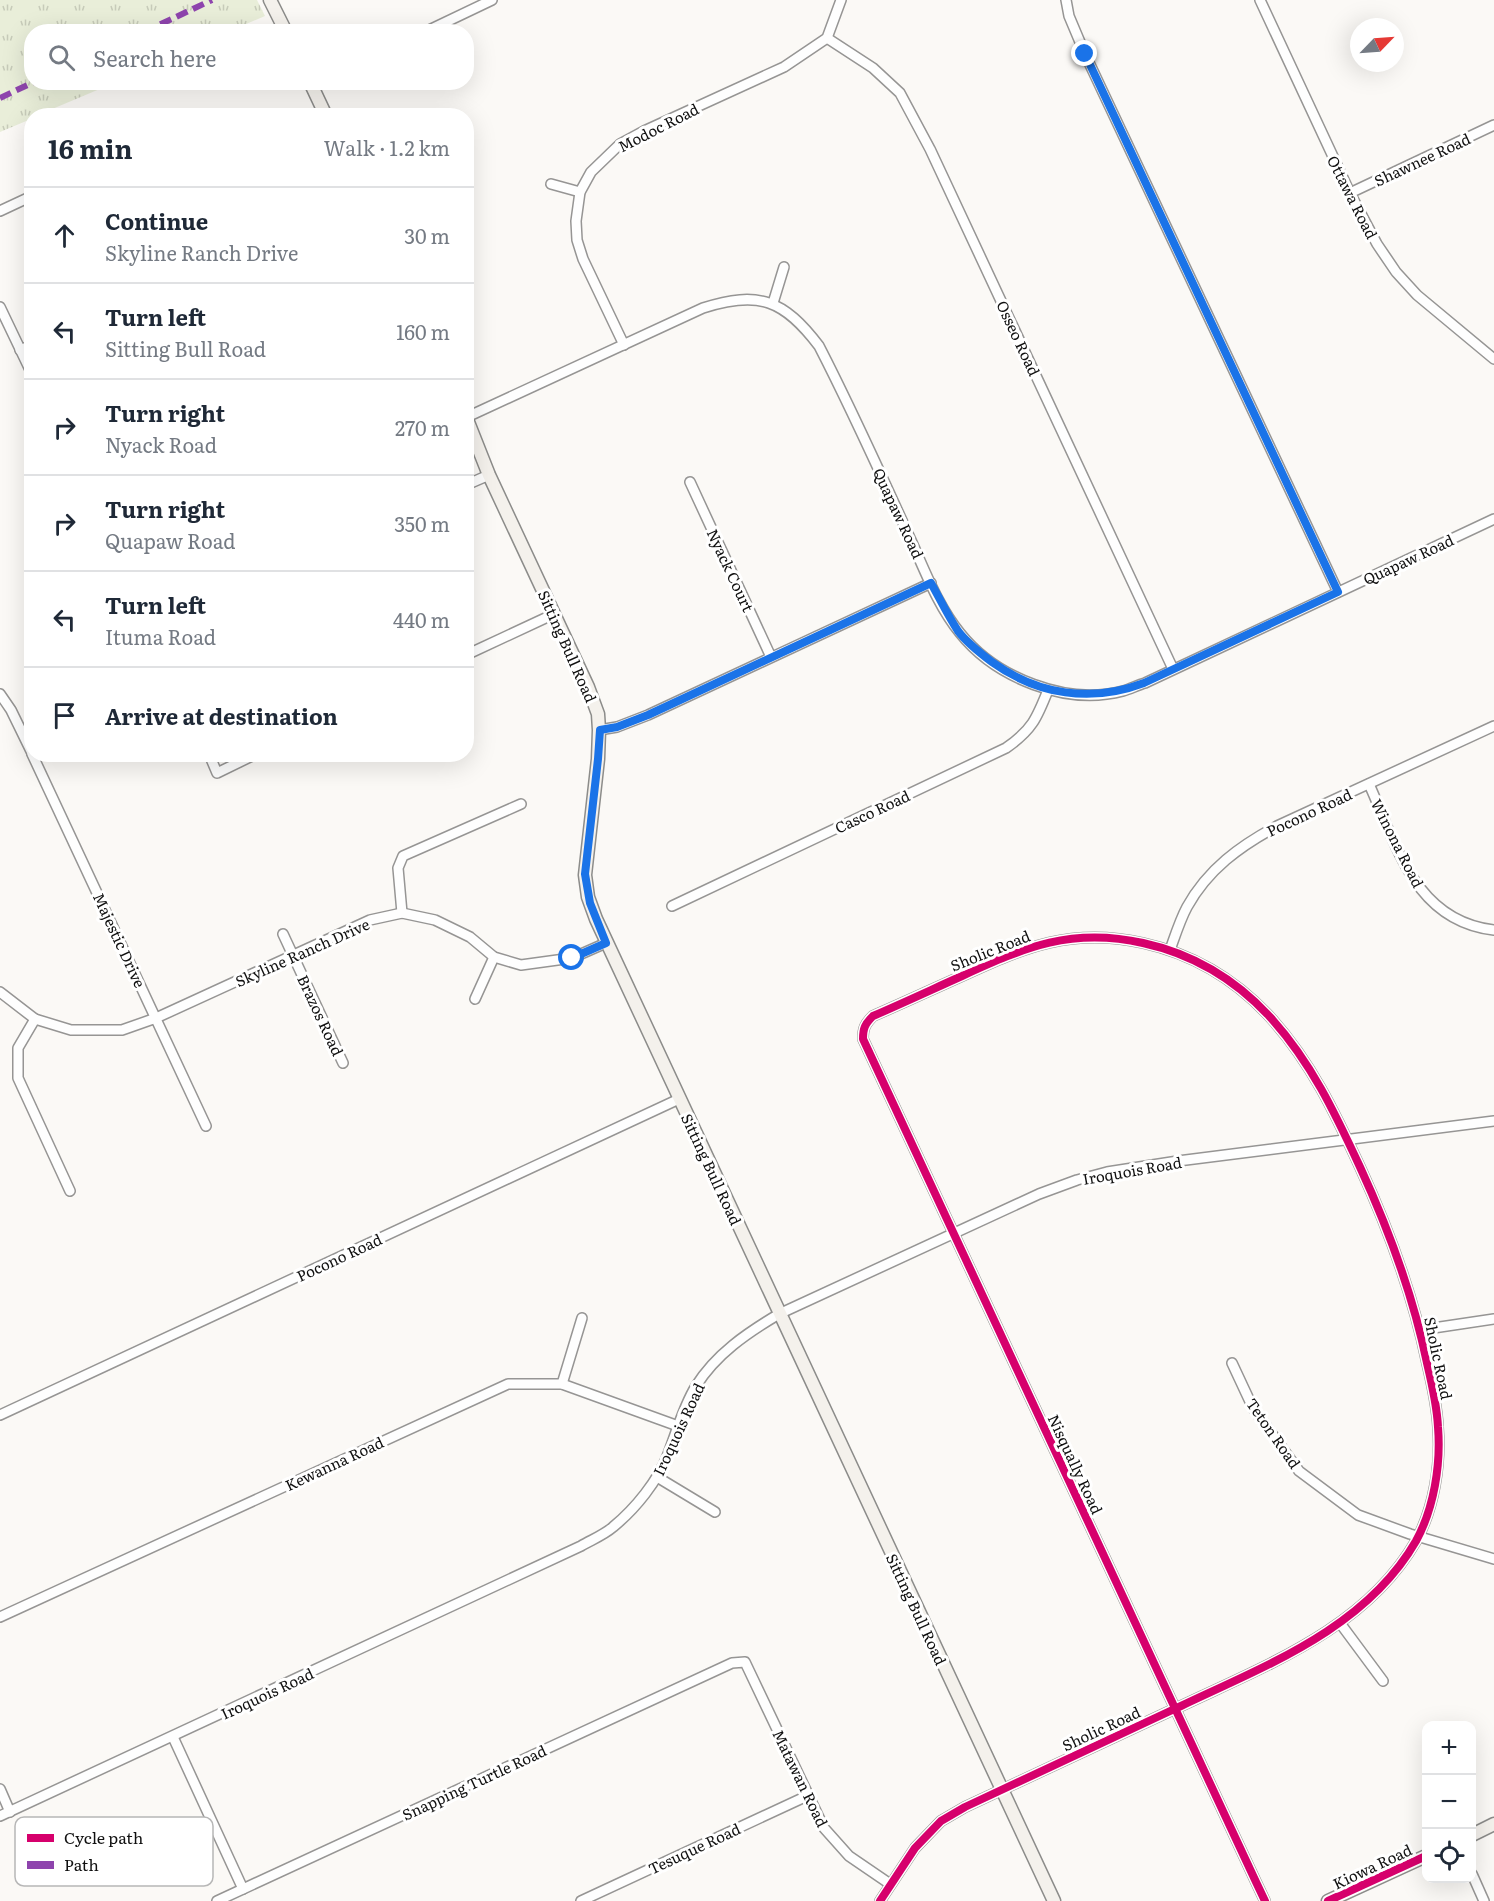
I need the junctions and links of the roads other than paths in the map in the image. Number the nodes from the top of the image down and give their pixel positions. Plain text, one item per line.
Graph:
1 (270, 0) edge
2 (492, 0) edge
3 (841, 0) edge
4 (1066, 0) edge
5 (1260, 0) edge
6 (281, 24) edge
7 (442, 24) edge
8 (827, 38) junction
9 (314, 90) edge
10 (322, 108) edge
11 (1494, 125) edge
12 (551, 184) dead end
13 (580, 192) junction
14 (1350, 193) junction
15 (24, 200) edge
16 (0, 211) edge
17 (784, 267) dead end
18 (773, 303) junction
19 (0, 307) edge
20 (624, 345) junction
21 (1494, 345) edge
22 (24, 348) edge
23 (20, 350) junction
24 (1491, 356) edge
25 (24, 358) edge
26 (474, 413) edge
27 (474, 437) edge
28 (489, 475) junction
29 (474, 482) edge
30 (690, 482) dead end
31 (1494, 519) edge
32 (931, 583) junction
33 (1338, 592) junction
34 (554, 614) junction
35 (474, 651) edge
36 (771, 657) junction
37 (1173, 669) junction
38 (1048, 690) junction
39 (0, 694) edge
40 (1494, 726) edge
41 (600, 730) junction
42 (24, 737) edge
43 (36, 762) edge
44 (212, 762) edge
45 (240, 762) edge
46 (1369, 784) junction
47 (521, 804) dead end
48 (672, 906) dead end
49 (402, 913) junction
50 (1494, 930) edge
51 (283, 934) dead end
52 (606, 943) junction
53 (1170, 950) junction
54 (293, 955) junction
55 (494, 957) junction
56 (0, 992) edge
57 (475, 999) dead end
58 (156, 1018) junction
59 (35, 1019) junction
60 (863, 1040) joint
61 (344, 1063) dead end
62 (679, 1099) junction
63 (1494, 1121) edge
64 (206, 1126) dead end
65 (1347, 1139) junction
66 (70, 1191) dead end
67 (953, 1234) junction
68 (779, 1314) junction
69 (582, 1318) dead end
70 (1494, 1319) edge
71 (1420, 1330) junction
72 (1232, 1363) dead end
73 (562, 1384) junction
74 (0, 1415) edge
75 (678, 1426) junction
76 (657, 1477) junction
77 (715, 1512) dead end
78 (1418, 1536) junction
79 (1494, 1559) edge
80 (0, 1617) edge
81 (1340, 1623) junction
82 (732, 1663) joint
83 (1383, 1681) dead end
84 (1175, 1708) junction
85 (173, 1737) junction
86 (0, 1789) edge
87 (1002, 1789) junction
88 (807, 1796) junction
89 (10, 1812) junction
90 (0, 1816) edge
91 (210, 1817) edge
92 (213, 1824) edge
93 (1494, 1824) edge
94 (1476, 1833) edge
95 (1422, 1858) edge
96 (1476, 1883) edge
97 (890, 1884) junction
98 (243, 1889) junction
99 (217, 1901) edge
100 (581, 1901) edge
101 (880, 1901) edge
102 (1054, 1901) edge
103 (1265, 1901) edge
104 (1328, 1901) edge
105 (1484, 1901) edge

1 - 6 street
2 - 7 street
3 - 8 street
4 - 33 street
5 - 14 street, Ottawa Road
8 - 13 street, Modoc Road
8 - 37 street, Osseo Road
9 - 10 street
11 - 14 street, Shawnee Road
12 - 13 street
13 - 20 street, Modoc Road
14 - 24 street, Ottawa Road
15 - 16 street
17 - 18 street
18 - 20 street
18 - 32 street, Quapaw Road
19 - 23 street
20 - 26 street
21 - 24 street
22 - 23 street
23 - 25 street
27 - 28 street, Sitting Bull Road
28 - 29 street
28 - 34 street, Sitting Bull Road
30 - 36 street, Nyack Court
31 - 33 street, Quapaw Road
32 - 36 street
32 - 38 street, Quapaw Road
33 - 37 street, Quapaw Road
34 - 35 street
34 - 41 street, Sitting Bull Road
36 - 41 street
37 - 38 street, Quapaw Road
38 - 48 street, Casco Road
39 - 42 street, Majestic Drive
40 - 46 street, Pocono Road
41 - 52 street, Sitting Bull Road
43 - 58 street, Majestic Drive
44 - 45 street
46 - 50 street, Winona Road
46 - 53 street, Pocono Road
47 - 49 street
49 - 54 street, Skyline Ranch Drive
49 - 55 street, Skyline Ranch Drive
51 - 54 street, Brazos Road
52 - 55 street, Skyline Ranch Drive
52 - 62 street, Sitting Bull Road
53 - 60 street, Sholic Road
53 - 65 street, Sholic Road
54 - 58 street, Skyline Ranch Drive
54 - 61 street, Brazos Road
55 - 57 street
56 - 59 street, Skyline Ranch Drive
58 - 59 street, Skyline Ranch Drive
58 - 64 street, Majestic Drive
59 - 66 street
60 - 67 street, Nisqually Road
62 - 68 street, Sitting Bull Road
62 - 74 street, Pocono Road
63 - 65 street, Iroquois Road
65 - 67 street, Iroquois Road
65 - 71 street, Sholic Road
67 - 68 street, Iroquois Road
67 - 84 street, Nisqually Road
68 - 75 street, Iroquois Road
68 - 87 street, Sitting Bull Road
69 - 73 street
70 - 71 street
71 - 78 street, Sholic Road
72 - 78 street, Teton Road
73 - 75 street, Kewanna Road
73 - 80 street, Kewanna Road
75 - 76 street, Iroquois Road
76 - 77 street
76 - 85 street, Iroquois Road
78 - 79 street, Teton Road
78 - 81 street, Sholic Road
81 - 83 street
81 - 84 street, Sholic Road
82 - 88 street, Matawan Road
82 - 98 street, Snapping Turtle Road
84 - 87 street, Sholic Road
84 - 103 street, Nisqually Road
85 - 89 street, Iroquois Road
85 - 91 street
86 - 89 street
87 - 97 street, Sholic Road
87 - 102 street, Sitting Bull Road
88 - 97 street, Matawan Road
88 - 100 street, Tesuque Road
89 - 90 street, Iroquois Road
92 - 98 street
93 - 94 street
95 - 104 street, Kiowa Road
96 - 105 street
97 - 101 street, Sholic Road
98 - 99 street, Snapping Turtle Road

